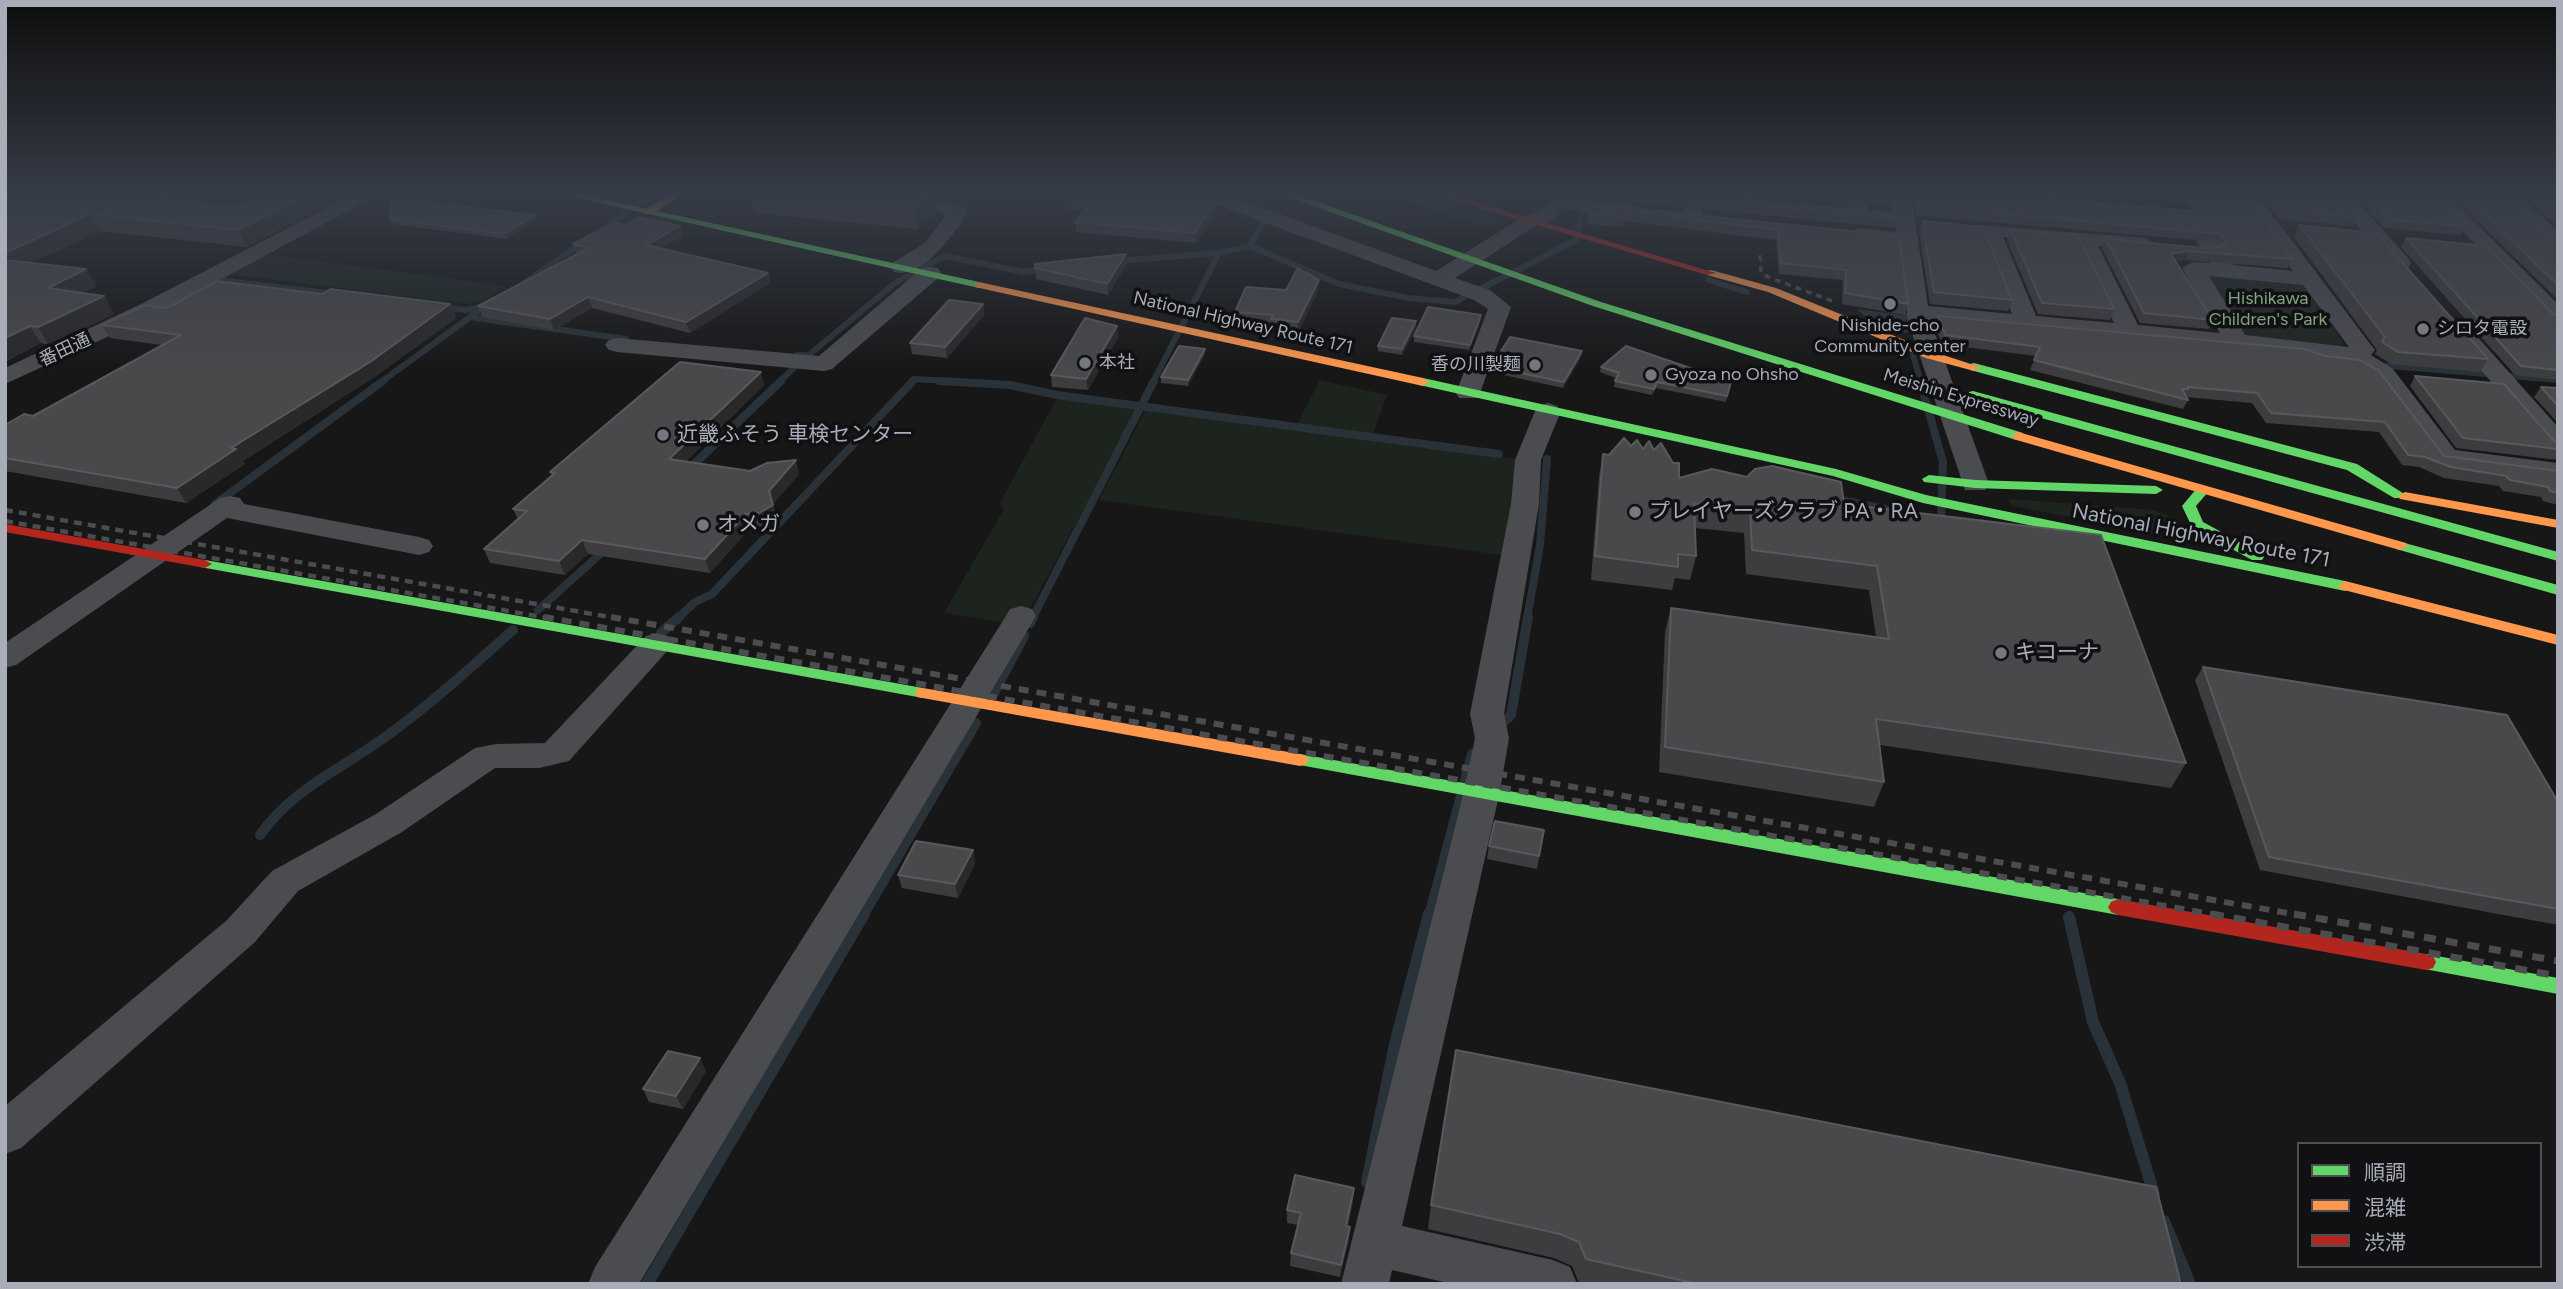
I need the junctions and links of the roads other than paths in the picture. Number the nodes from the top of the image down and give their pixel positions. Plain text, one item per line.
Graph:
1 (257, 253) edge
2 (841, 253) edge
3 (927, 253) edge
4 (1363, 253) edge
5 (1448, 253) edge
6 (1479, 253) edge
7 (1647, 253) edge
8 (1910, 253) edge
9 (1999, 253) edge
10 (2091, 253) edge
11 (2213, 253) edge
12 (2291, 253) edge
13 (2391, 253) edge
14 (2494, 253) edge
15 (914, 269) junction
16 (2226, 271) junction
17 (2413, 278) edge
18 (2311, 279) junction
19 (1437, 280) junction
20 (2440, 309) edge
21 (1919, 316) junction
22 (2558, 317) edge
23 (2027, 322) junction
24 (2130, 332) junction
25 (2237, 342) junction
26 (617, 345) dead end
27 (1930, 355) junction
28 (2370, 365) junction
29 (5, 377) edge
30 (2411, 377) dead end
31 (1923, 380) dead end
32 (2496, 380) junction
33 (2545, 388) edge
34 (1468, 393) junction
35 (1548, 411) junction
36 (2558, 443) edge
37 (2558, 471) edge
38 (1836, 473) junction
39 (1963, 483) junction
40 (2202, 491) junction
41 (2399, 495) junction
42 (2558, 524) edge
43 (5, 528) edge
44 (419, 546) dead end
45 (147, 552) junction
46 (2558, 557) edge
47 (2325, 582) junction
48 (2558, 590) edge
49 (1021, 616) dead end
50 (2558, 640) edge
51 (657, 643) junction
52 (5, 658) edge
53 (968, 699) junction
54 (1467, 788) junction
55 (2558, 986) edge
56 (5, 1134) edge
57 (1369, 1263) edge
58 (612, 1284) edge
59 (1553, 1284) edge

1 - 29 street, 番田通
2 - 15 main road, National Highway Route 171
3 - 15 street
4 - 19 street
5 - 48 main road, Meishin Expressway
6 - 19 street
7 - 27 main road
8 - 21 street
9 - 23 street
10 - 24 street
11 - 16 street
12 - 18 street
13 - 17 street
14 - 22 street
15 - 26 street
15 - 34 main road, National Highway Route 171
16 - 18 street
16 - 25 street
18 - 28 street
19 - 34 street
20 - 32 street
21 - 23 street
21 - 27 street
23 - 24 street
24 - 25 street
25 - 28 street
27 - 39 street
27 - 41 main road
28 - 30 street
28 - 37 street
31 - 46 main road, Meishin Expressway
32 - 33 street
32 - 36 street
34 - 35 main road, National Highway Route 171
35 - 38 main road, National Highway Route 171
35 - 54 street
38 - 39 main road, National Highway Route 171
38 - 47 main road, National Highway Route 171
39 - 40 main road, National Highway Route 171
40 - 41 main road, National Highway Route 171
40 - 47 main road
41 - 42 main road, National Highway Route 171
43 - 45 main road
44 - 45 street
45 - 51 main road
45 - 52 street
47 - 50 main road, National Highway Route 171
49 - 53 street
51 - 53 main road
51 - 56 street
53 - 54 main road
53 - 58 street
54 - 55 main road
54 - 57 street
57 - 59 street

